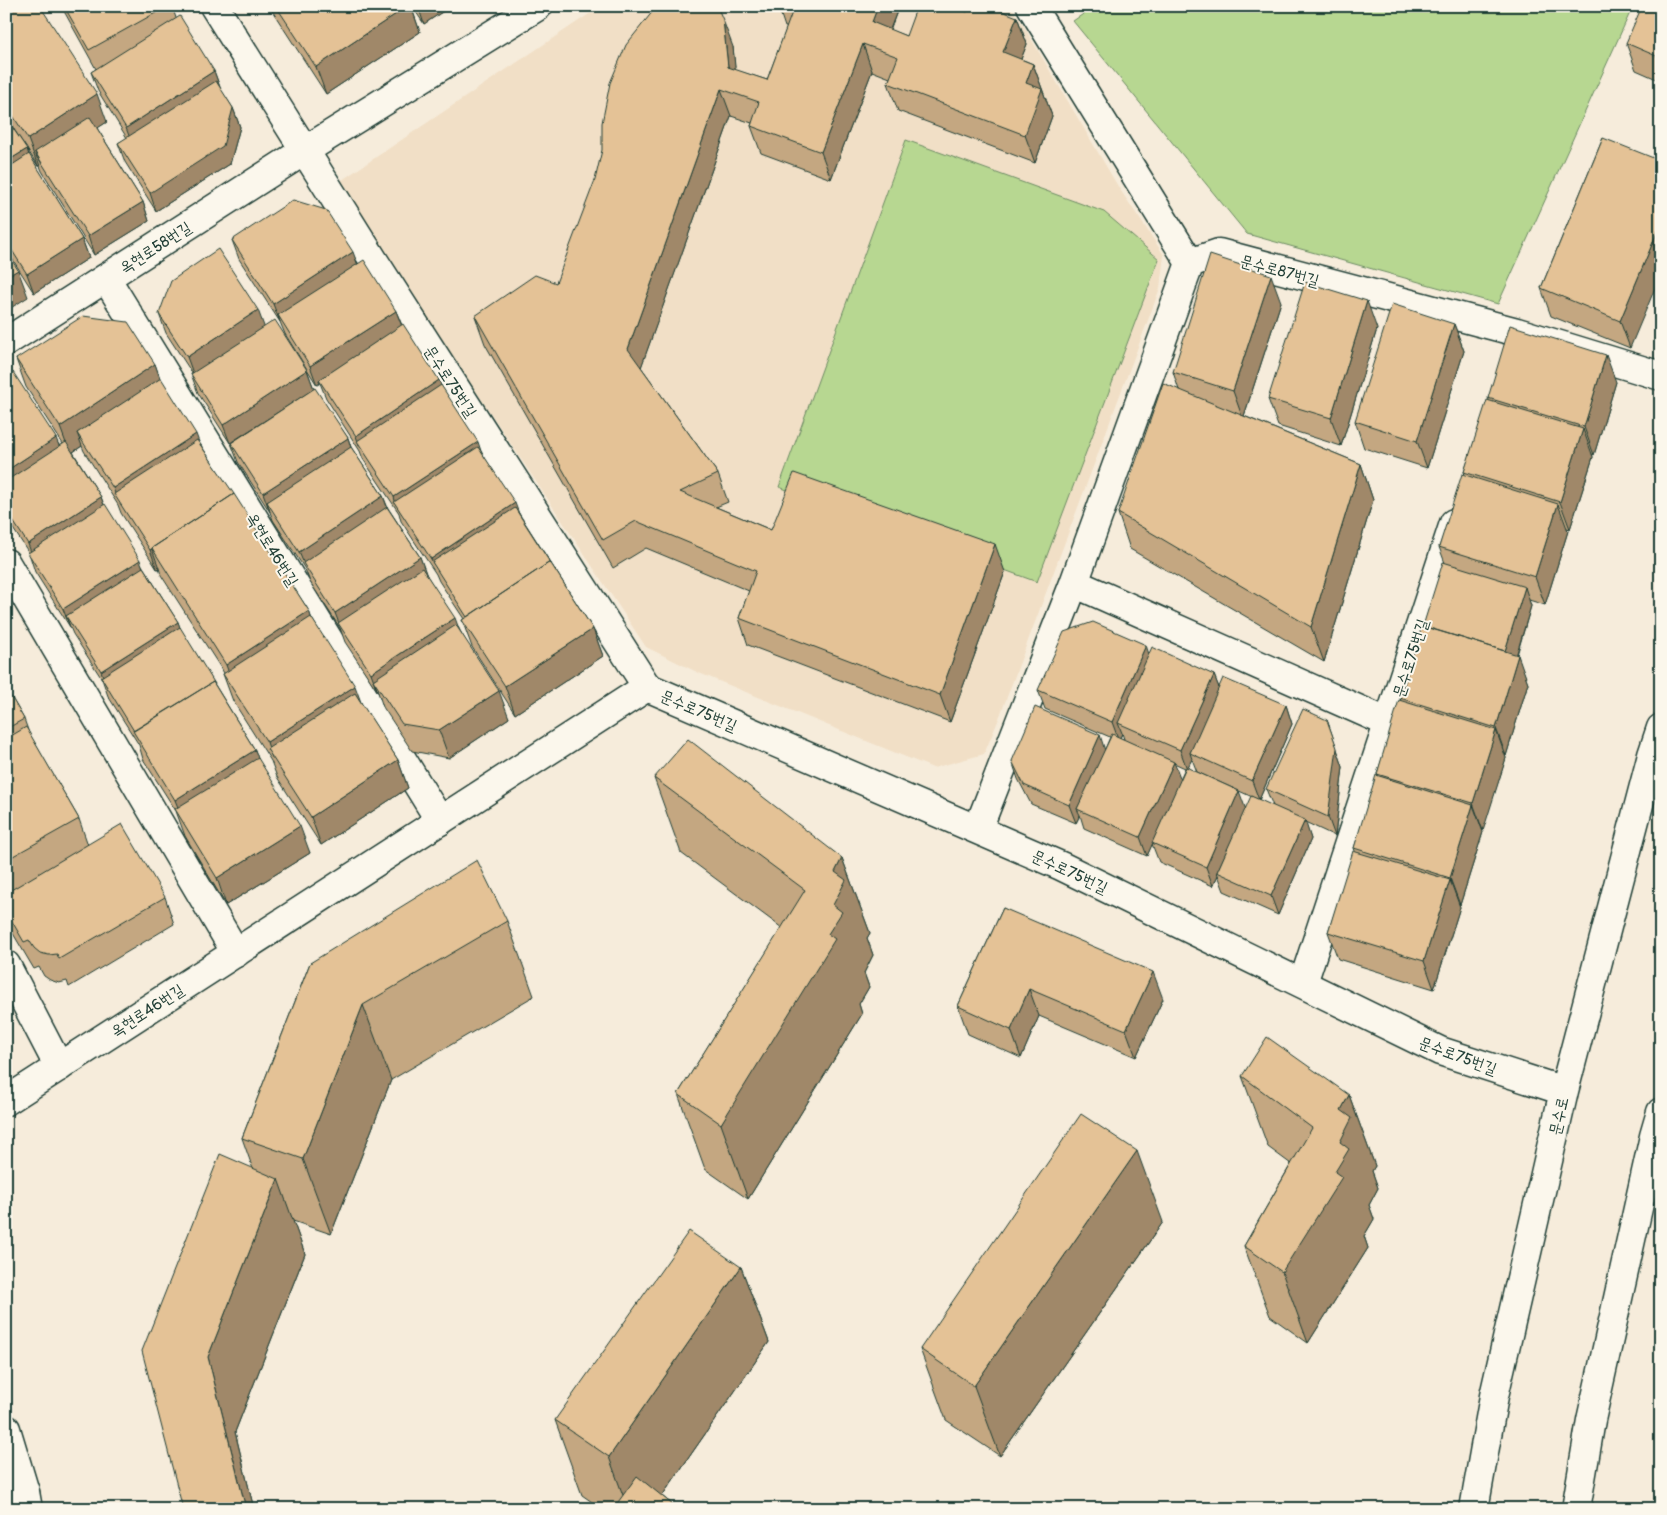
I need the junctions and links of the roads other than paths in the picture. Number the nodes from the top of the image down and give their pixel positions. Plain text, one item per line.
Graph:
1 (214, 6) edge
2 (538, 6) edge
3 (1030, 6) edge
4 (304, 151) junction
5 (1190, 263) junction
6 (106, 278) junction
7 (1517, 332) junction
8 (6, 342) edge
9 (1508, 360) edge
10 (1661, 376) edge
11 (1462, 500) edge
12 (6, 563) edge
13 (1074, 584) junction
14 (647, 687) junction
15 (1389, 723) junction
16 (1661, 728) edge
17 (440, 820) junction
18 (978, 830) junction
19 (236, 954) junction
20 (6, 965) edge
21 (1303, 984) junction
22 (59, 1067) junction
23 (1564, 1091) junction
24 (6, 1101) edge
25 (1661, 1112) edge
26 (6, 1429) edge
27 (20, 1501) edge
28 (1474, 1509) edge
29 (1576, 1509) edge

1 - 4 street
2 - 4 street, 옥현로58번길
3 - 5 street
4 - 6 street, 옥현로58번길
4 - 14 street, 문수로75번길
5 - 7 street, 문수로87번길
5 - 13 street
6 - 8 street, 옥현로58번길
6 - 17 street, 옥현로46번길
7 - 9 street
7 - 10 street, 문수로87번길
11 - 15 street, 문수로75번길
12 - 19 street
13 - 15 street
13 - 18 street
14 - 17 street, 옥현로46번길
14 - 18 street, 문수로75번길
15 - 21 street, 문수로75번길
16 - 23 street, 문수로
17 - 19 street, 옥현로46번길
18 - 21 street, 문수로75번길
19 - 22 street, 옥현로46번길
20 - 22 street
21 - 23 street, 문수로75번길
22 - 24 street, 옥현로46번길
23 - 28 street, 문수로
25 - 29 street
26 - 27 street

